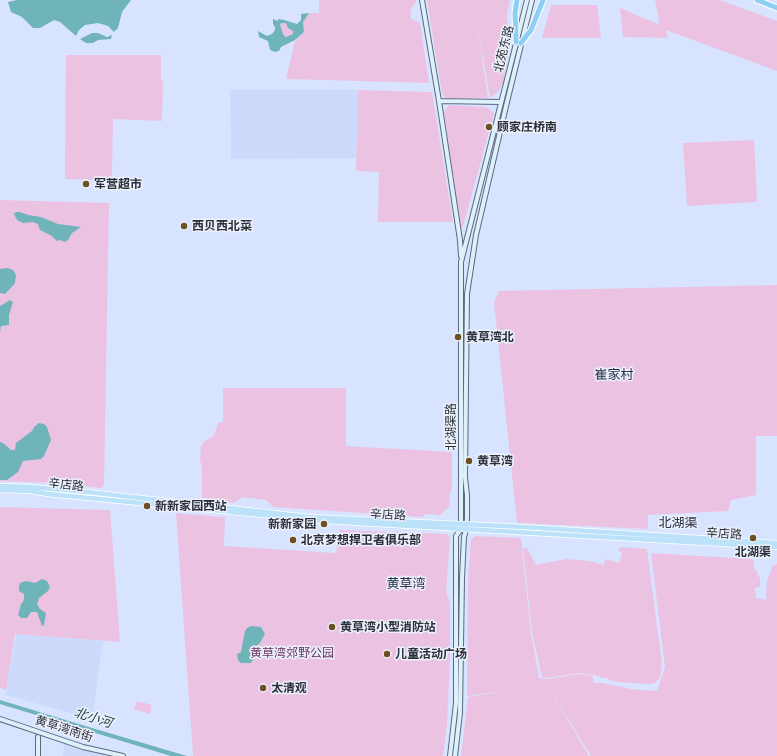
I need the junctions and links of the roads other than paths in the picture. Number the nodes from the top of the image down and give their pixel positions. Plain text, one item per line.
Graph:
1 (517, 0) edge
2 (527, 0) edge
3 (532, 0) edge
4 (543, 0) edge
5 (757, 0) edge
6 (422, 2) edge
7 (777, 8) edge
8 (518, 43) junction
9 (439, 101) junction
10 (501, 102) junction
11 (507, 102) joint
12 (461, 262) junction
13 (0, 486) edge
14 (0, 490) edge
15 (464, 527) junction
16 (723, 542) junction
17 (777, 543) edge
18 (777, 547) edge
19 (0, 719) edge
20 (38, 737) dead end
21 (38, 756) edge
22 (123, 756) edge
23 (450, 756) edge
24 (454, 756) edge

1 - 8 highway
2 - 8 main road, 北苑东路
3 - 8 main road, 北苑东路
4 - 8 highway
5 - 7 highway
6 - 9 main road
8 - 10 main road, 北苑东路
8 - 11 main road, 北苑东路
9 - 10 main road
9 - 12 main road
10 - 12 main road, 北湖渠路
11 - 15 main road, 北湖渠路
12 - 15 main road, 北湖渠路
13 - 15 main road, 辛店路
14 - 15 main road, 辛店路
15 - 16 main road, 辛店路
15 - 23 main road, 北湖渠路
15 - 24 main road, 北湖渠路
16 - 17 main road, 辛店路
16 - 18 main road, 辛店路
19 - 22 main road, 黄草湾南街
20 - 21 main road

